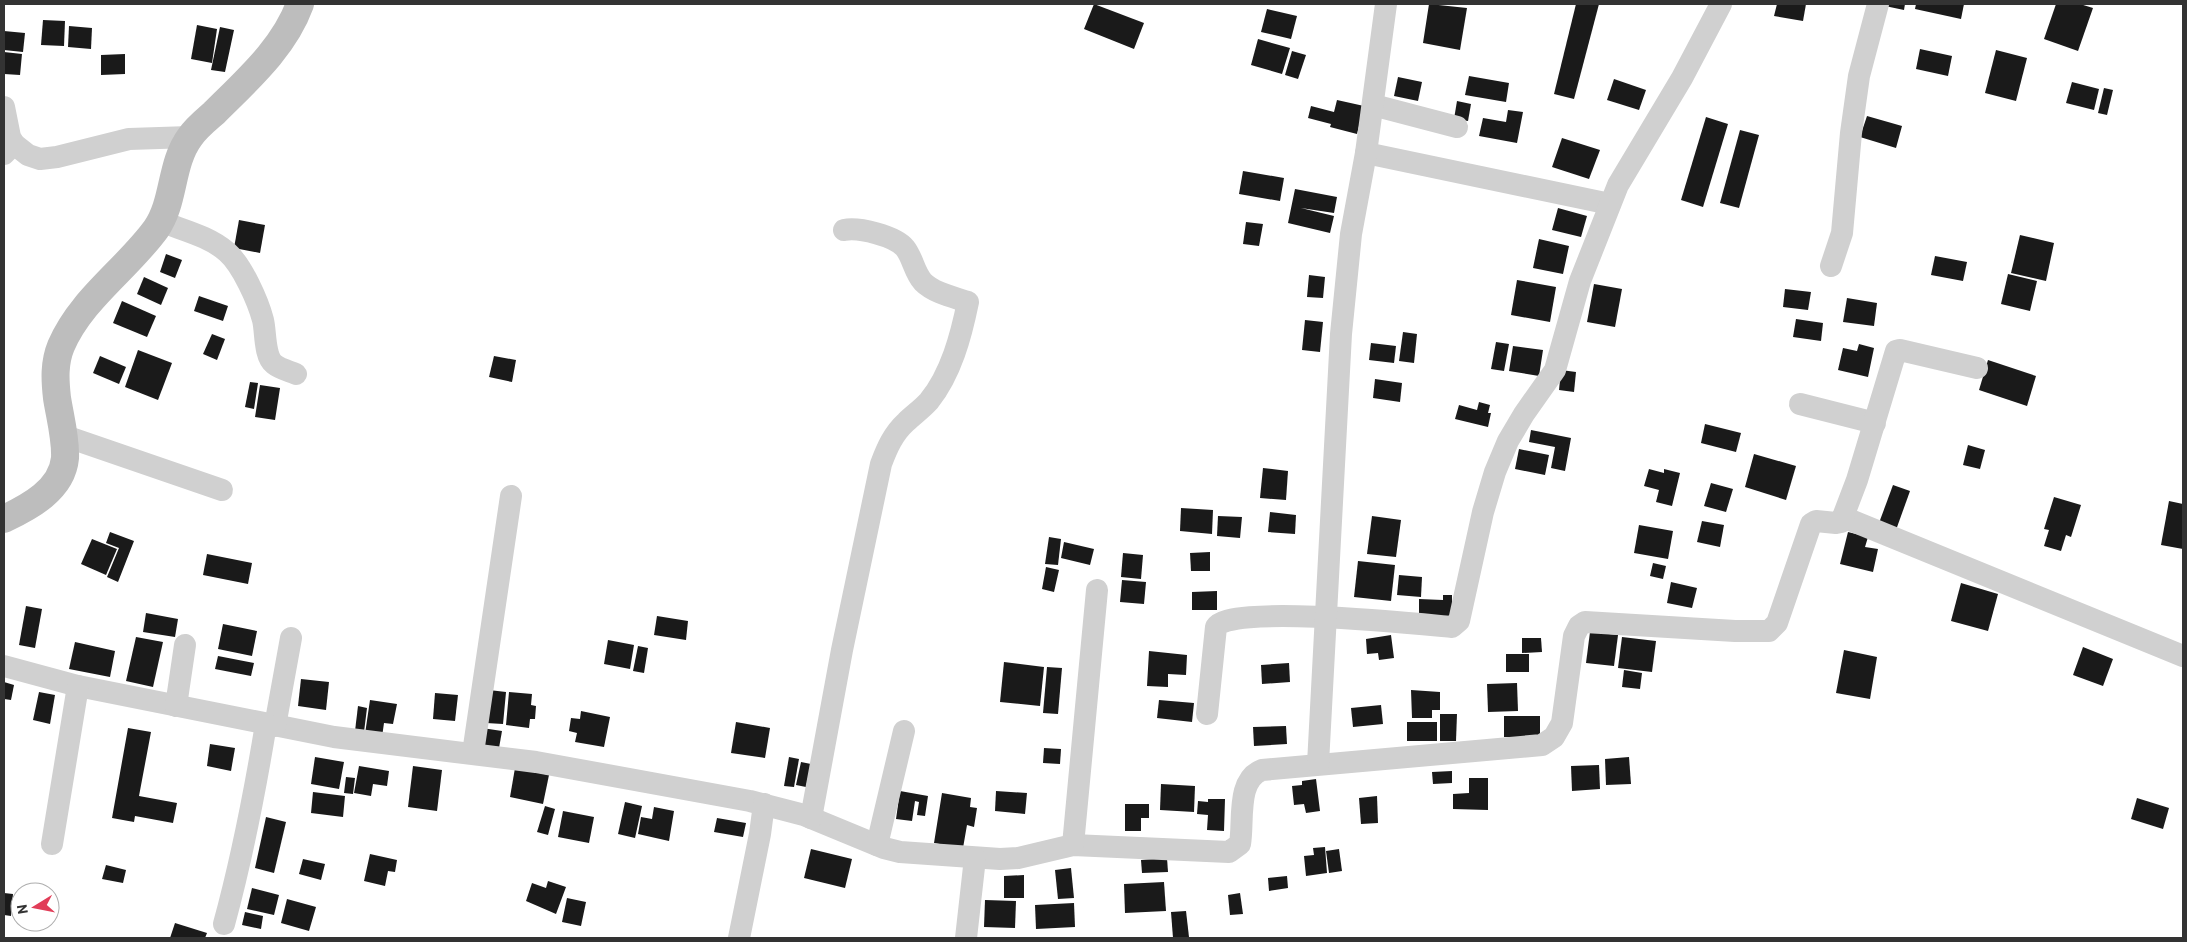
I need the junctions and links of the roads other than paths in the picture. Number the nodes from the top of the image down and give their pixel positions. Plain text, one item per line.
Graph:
1 (300, 4) edge
2 (1386, 4) edge
3 (1721, 4) edge
4 (1878, 4) edge
5 (1373, 105) junction
6 (4, 107) edge
7 (1457, 127) dead end
8 (190, 137) junction
9 (9, 149) edge
10 (1366, 152) junction
11 (1610, 204) junction
12 (160, 222) junction
13 (844, 230) dead end
14 (1832, 266) dead end
15 (1977, 368) dead end
16 (296, 374) dead end
17 (1800, 404) dead end
18 (1875, 423) junction
19 (62, 435) junction
20 (222, 490) dead end
21 (511, 496) dead end
22 (1843, 517) junction
23 (4, 519) edge
24 (1097, 590) dead end
25 (1327, 617) junction
26 (291, 638) dead end
27 (185, 645) dead end
28 (2183, 656) edge
29 (4, 666) edge
30 (78, 686) junction
31 (176, 706) junction
32 (1207, 714) dead end
33 (271, 725) junction
34 (904, 731) dead end
35 (473, 753) junction
36 (1318, 764) junction
37 (764, 804) junction
38 (810, 818) junction
39 (52, 844) dead end
40 (877, 845) junction
41 (1073, 845) junction
42 (975, 858) junction
43 (224, 924) dead end
44 (739, 938) edge
45 (966, 938) edge

1 - 8 street
2 - 5 street
3 - 11 street
4 - 14 street
5 - 7 street
5 - 10 street
6 - 9 street
8 - 9 street
8 - 12 street
10 - 11 street
10 - 25 street
11 - 25 street
12 - 16 street
12 - 19 street
13 - 38 street
15 - 18 street
17 - 18 street
18 - 22 street
19 - 20 street
19 - 23 street
21 - 35 street
22 - 28 street
22 - 36 street
24 - 41 street
25 - 32 street
25 - 36 street
26 - 33 street
27 - 31 street
29 - 30 street
30 - 31 street
30 - 39 street
31 - 33 street
33 - 35 street
33 - 43 street
34 - 40 street
35 - 37 street
36 - 41 street
37 - 38 street
37 - 44 street
38 - 40 street
40 - 42 street
41 - 42 street
42 - 45 street

